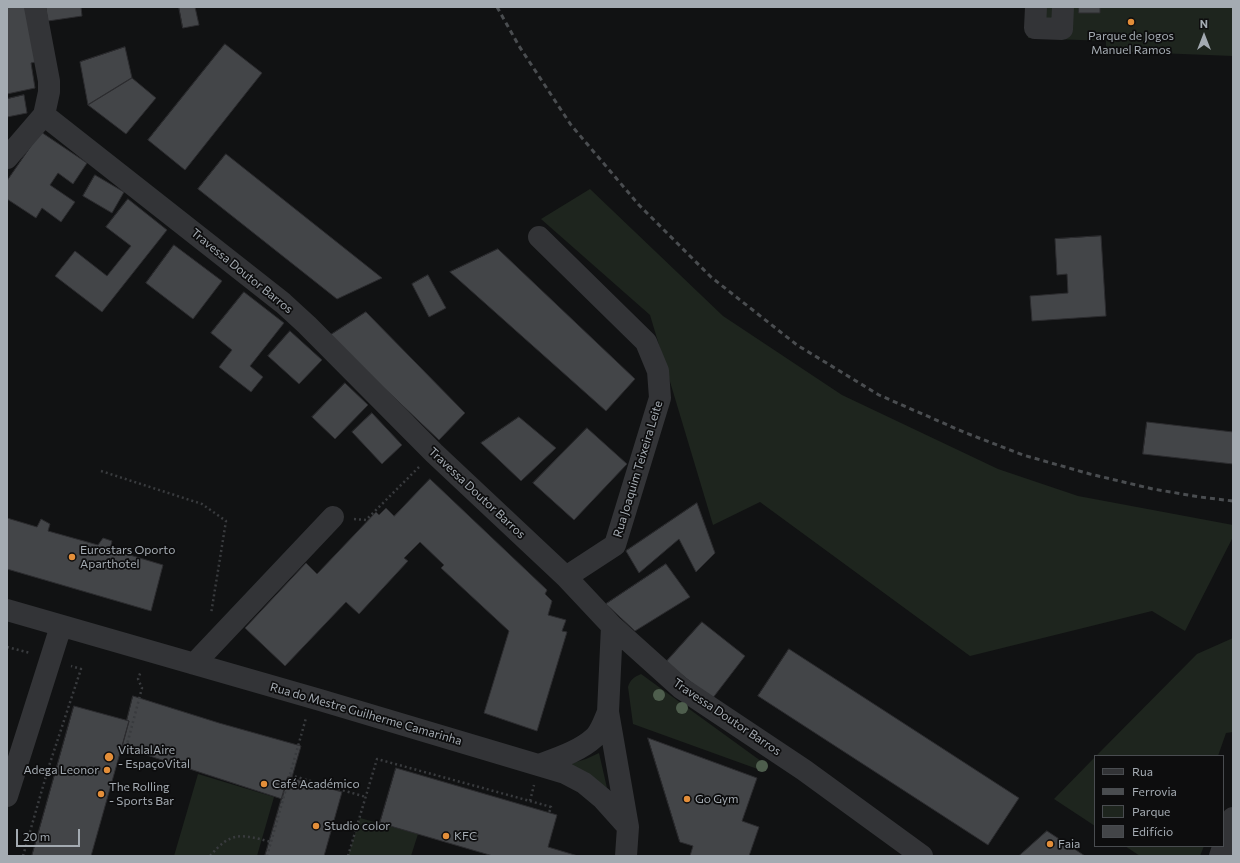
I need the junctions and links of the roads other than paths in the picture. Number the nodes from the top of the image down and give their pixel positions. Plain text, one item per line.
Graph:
1 (35, 7) edge
2 (1036, 7) edge
3 (1063, 7) edge
4 (44, 115) junction
5 (7, 158) edge
6 (539, 237) dead end
7 (333, 517) road end
8 (566, 577) junction
9 (7, 610) edge
10 (61, 626) junction
11 (612, 626) junction
12 (194, 664) junction
13 (608, 712) junction
14 (539, 765) junction
15 (7, 796) edge
16 (1233, 818) edge
17 (628, 827) junction
18 (1224, 844) edge
19 (626, 856) edge
20 (922, 856) edge

1 - 4 street
2 - 3 street
4 - 5 street
4 - 8 street, Travessa Doutor Barros
6 - 8 street, Rua Joaquim Teixeira Leite
7 - 12 street
8 - 11 street, Travessa Doutor Barros
9 - 10 street, Rua do Mestre Guilherme Camarinha
10 - 12 street, Rua do Mestre Guilherme Camarinha
10 - 15 street
11 - 13 street
11 - 20 street, Travessa Doutor Barros
12 - 14 street, Rua do Mestre Guilherme Camarinha
13 - 14 street
13 - 17 street
14 - 17 street, Rua do Mestre Guilherme Camarinha
16 - 18 street
17 - 19 street

